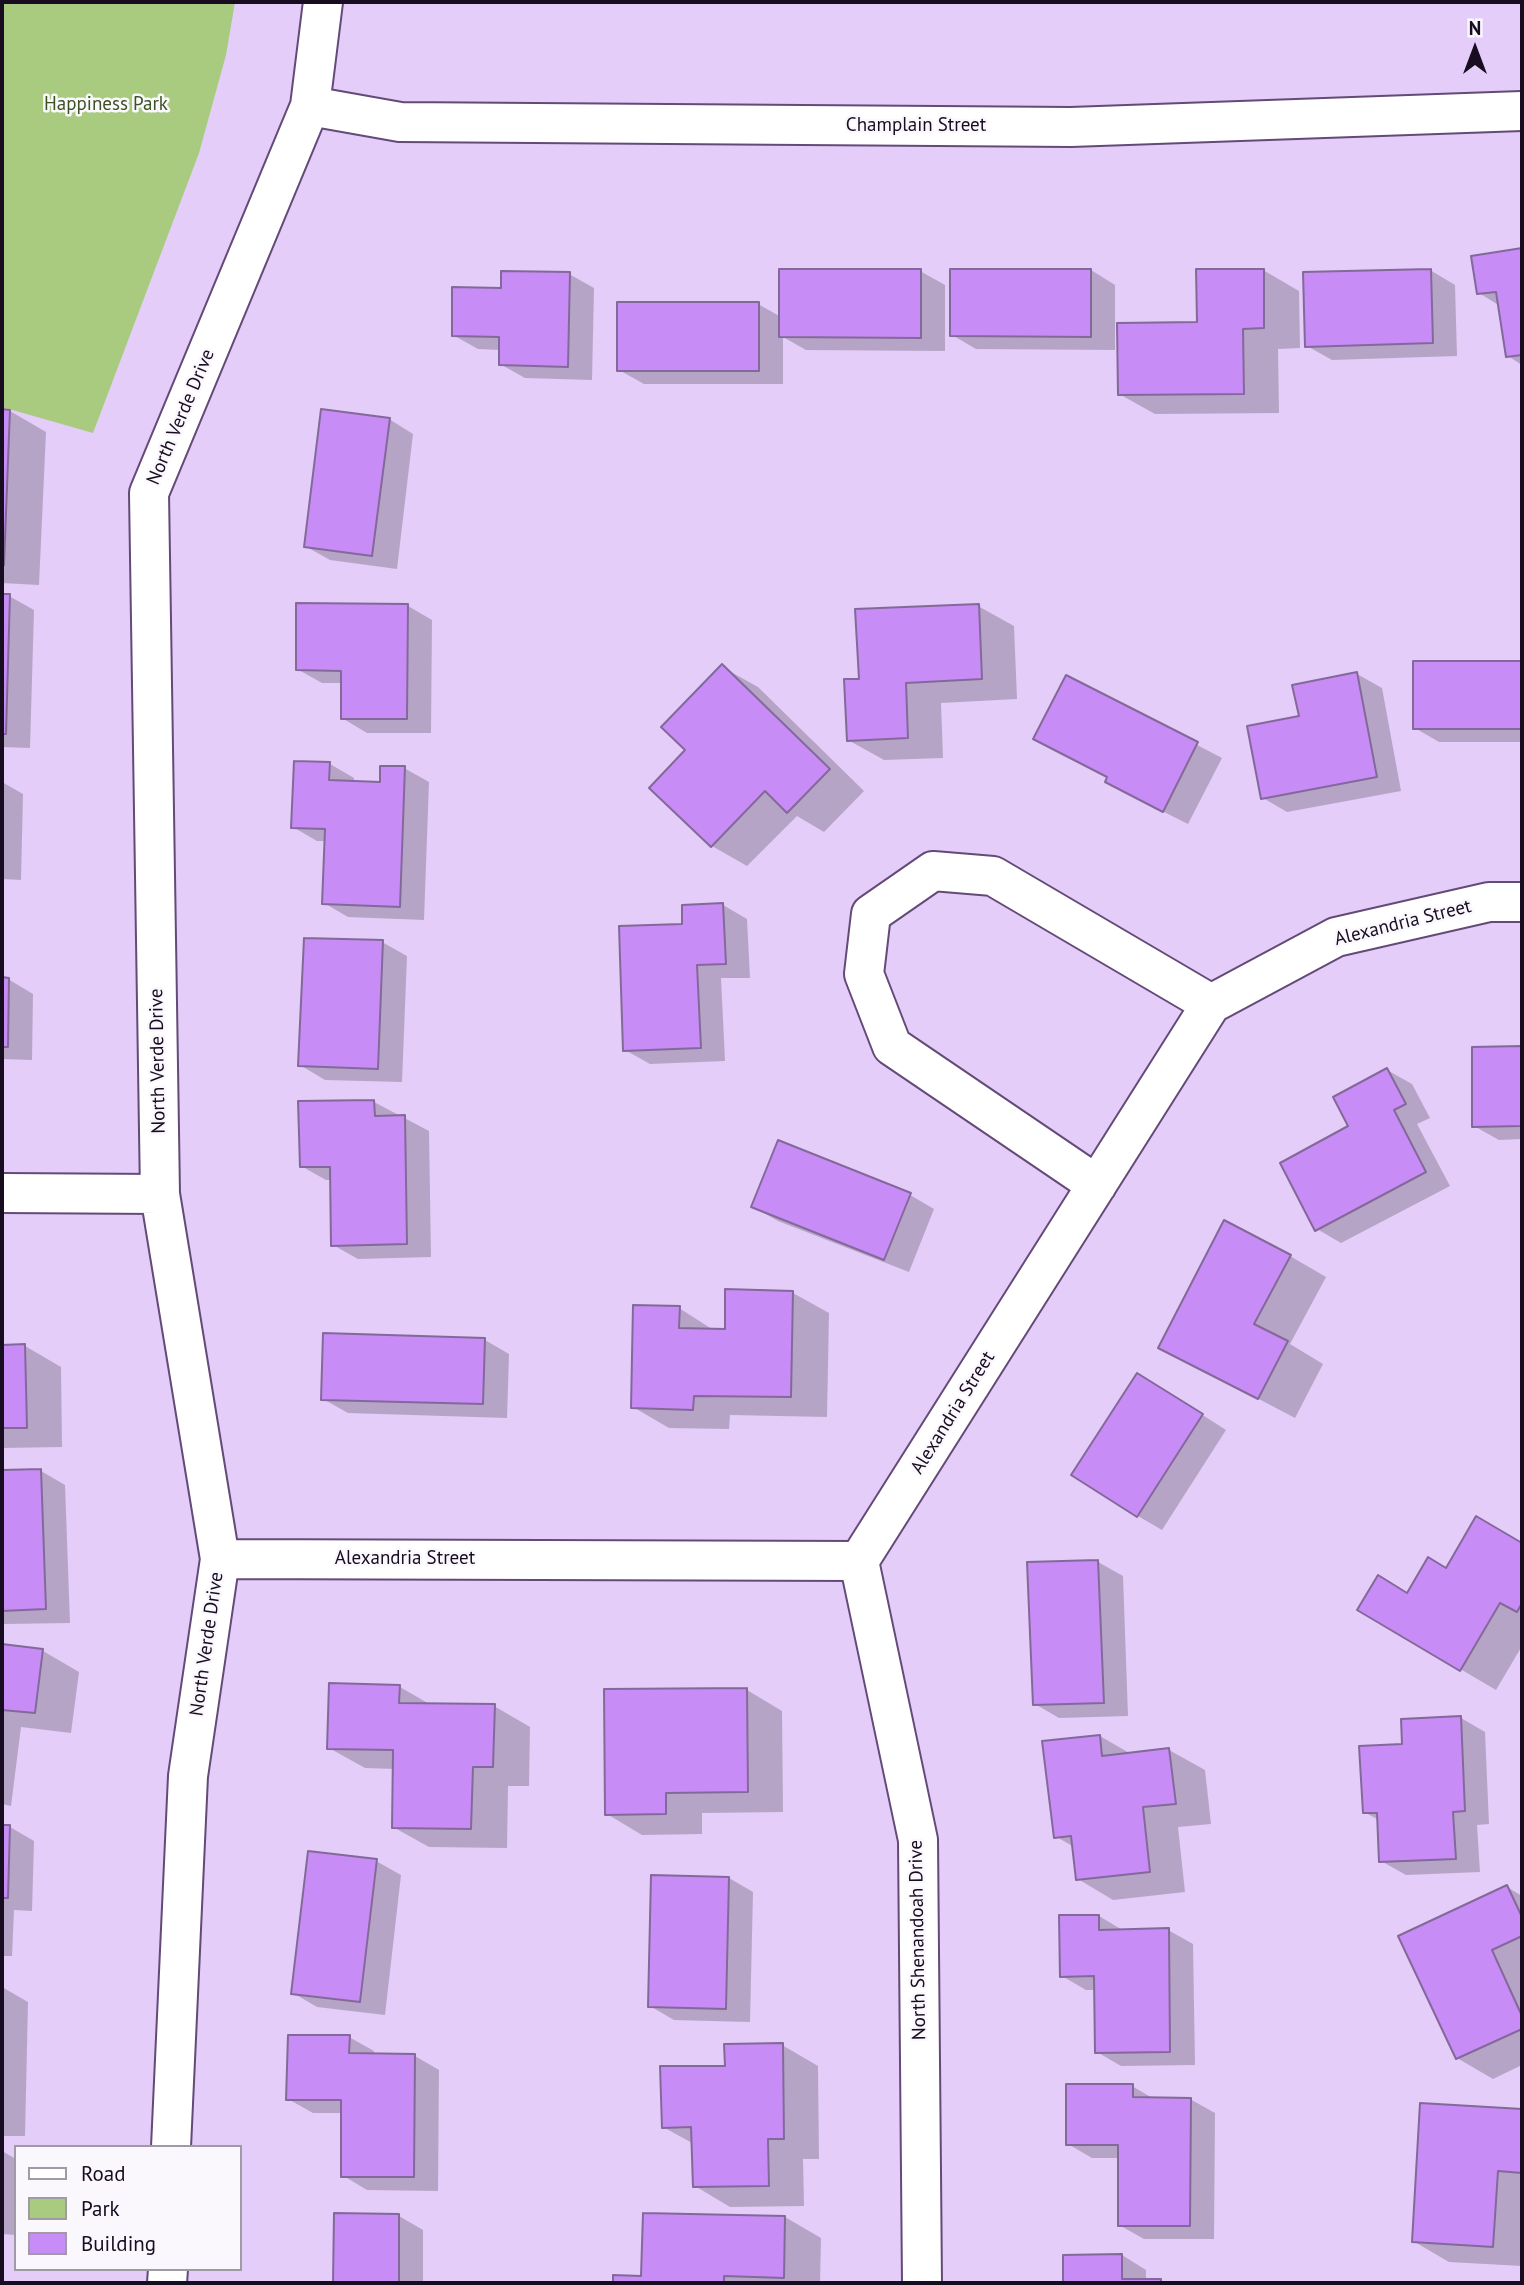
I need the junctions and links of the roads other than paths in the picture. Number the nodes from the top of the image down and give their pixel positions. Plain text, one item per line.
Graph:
1 (323, 2) edge
2 (310, 106) junction
3 (1522, 111) edge
4 (1522, 902) edge
5 (1212, 1004) junction
6 (1097, 1185) junction
7 (2, 1193) edge
8 (160, 1194) junction
9 (220, 1559) junction
10 (859, 1561) junction
11 (171, 2145) edge
12 (922, 2283) edge

1 - 2 street, North Verde Drive
2 - 3 street, Champlain Street
2 - 8 street, North Verde Drive
4 - 5 street, Alexandria Street
5 - 6 street, Alexandria Street
5 - 6 street
6 - 10 street, Alexandria Street
7 - 8 street
8 - 9 street, North Verde Drive
9 - 10 street, Alexandria Street
9 - 11 street, North Verde Drive
10 - 12 street, North Shenandoah Drive

